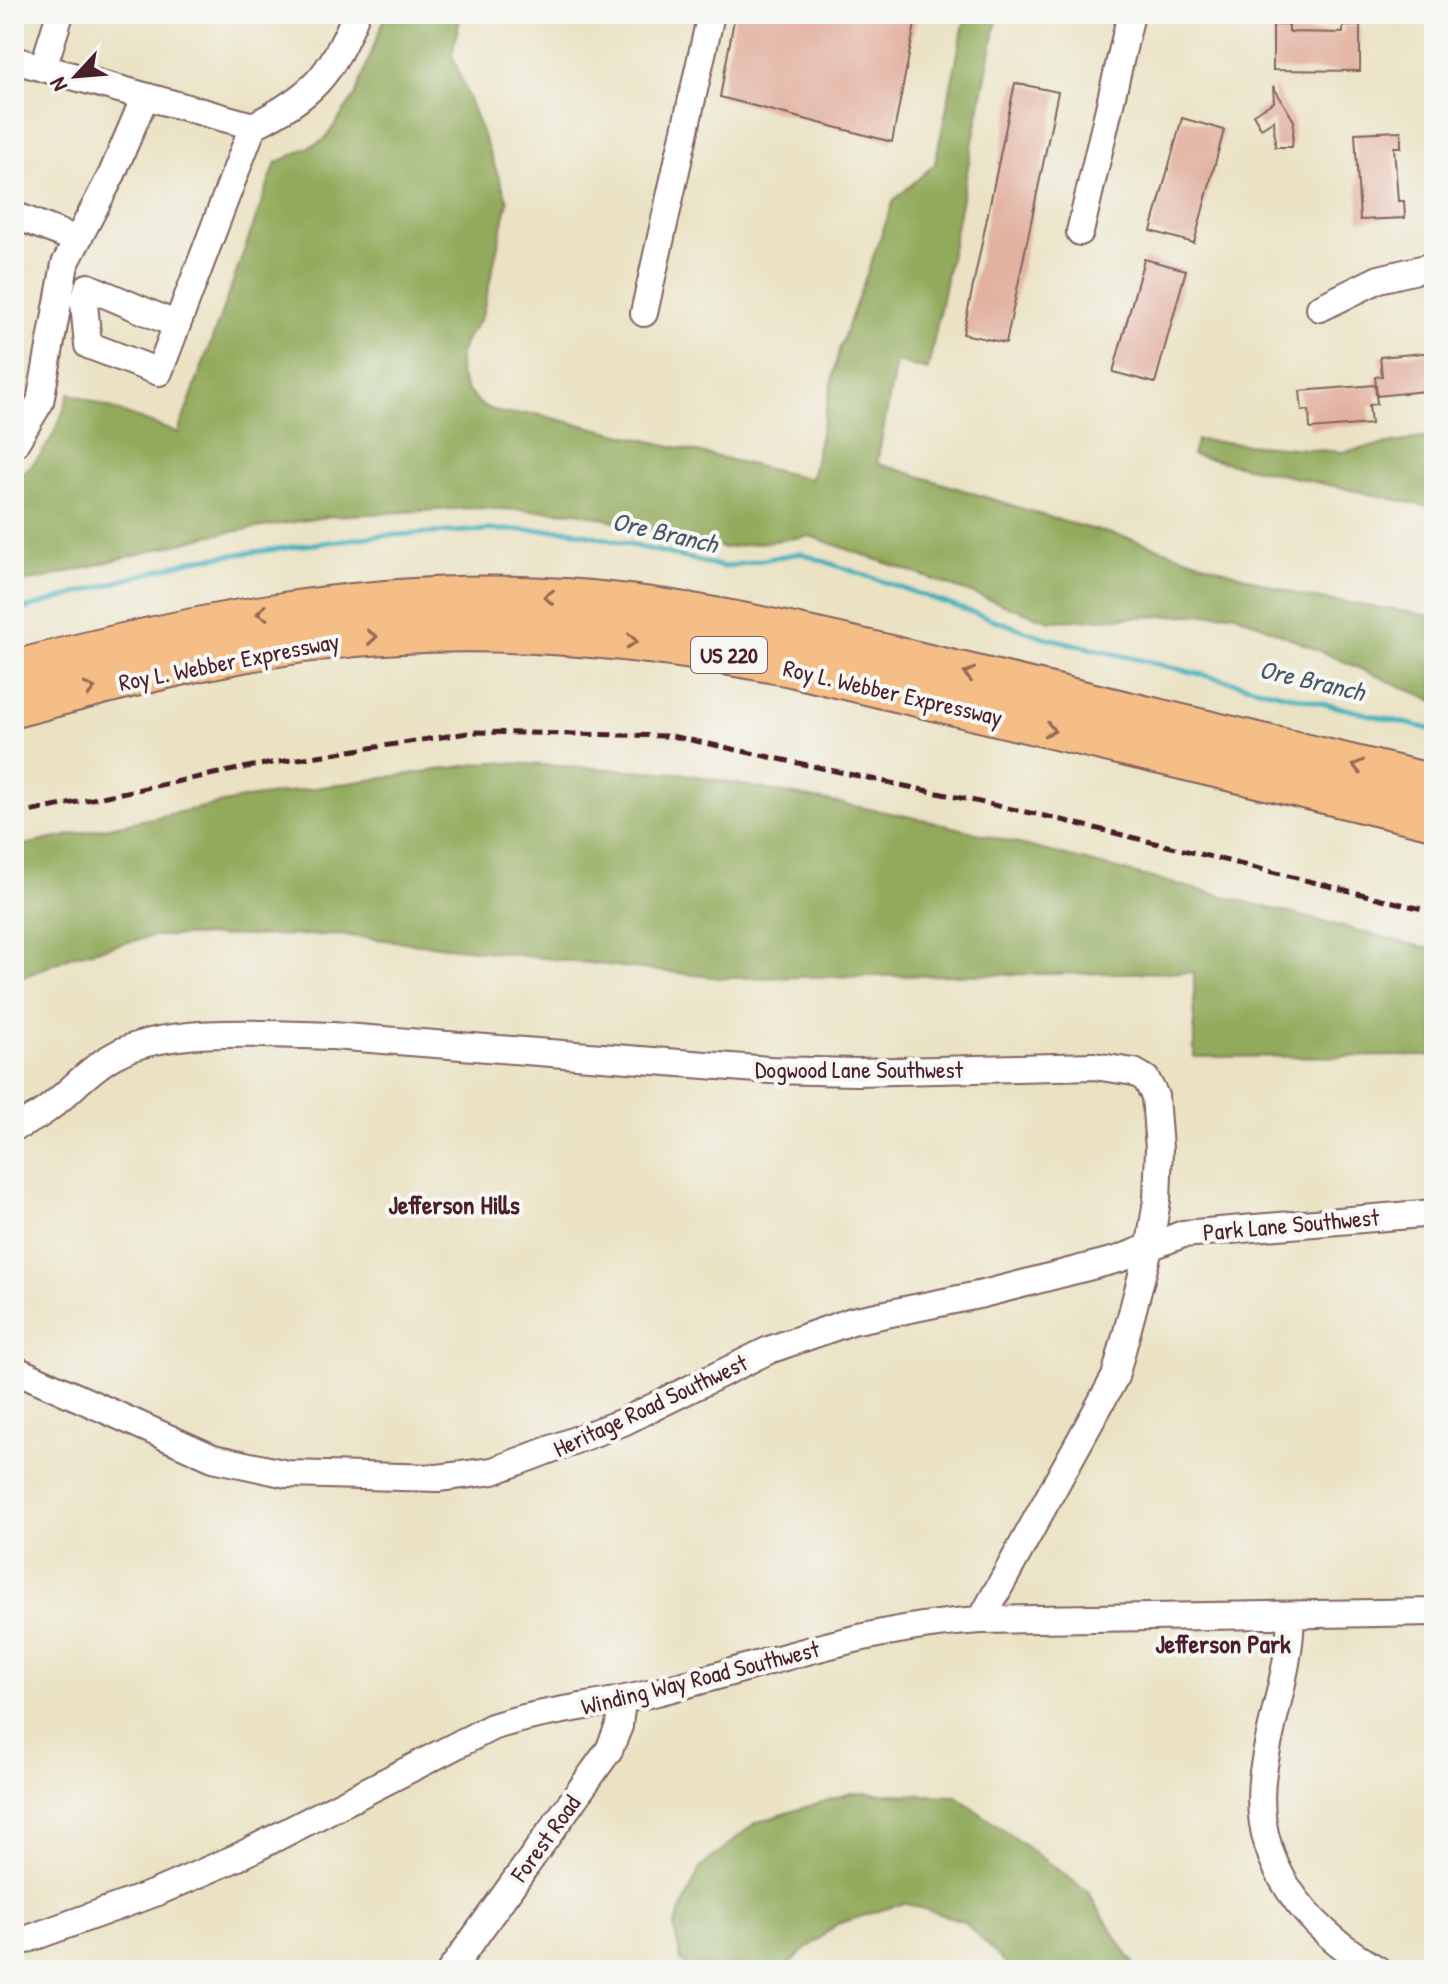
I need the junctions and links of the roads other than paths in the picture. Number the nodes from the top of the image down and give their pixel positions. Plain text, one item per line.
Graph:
1 (60, 14) edge
2 (356, 14) edge
3 (711, 14) edge
4 (1131, 14) edge
5 (14, 60) edge
6 (43, 68) junction
7 (144, 99) junction
8 (253, 126) junction
9 (14, 215) edge
10 (1080, 232) dead end
11 (75, 239) junction
12 (1434, 266) edge
13 (1320, 308) dead end
14 (644, 313) dead end
15 (175, 324) dead end
16 (14, 445) edge
17 (14, 670) edge
18 (14, 708) edge
19 (1434, 784) edge
20 (1434, 820) edge
21 (14, 1127) edge
22 (1434, 1213) edge
23 (1150, 1245) junction
24 (14, 1369) edge
25 (1434, 1612) edge
26 (1291, 1615) junction
27 (981, 1620) junction
28 (622, 1700) junction
29 (14, 1944) edge
30 (451, 1970) edge
31 (1378, 1970) edge

1 - 6 street
2 - 8 street
3 - 14 street
4 - 10 street
5 - 6 street
6 - 7 street
7 - 8 street
7 - 11 street
8 - 15 street
9 - 11 street
11 - 16 street
12 - 13 street
19 -> 17 highway, Roy L. Webber Expressway / US 220
18 -> 20 highway, Roy L. Webber Expressway / US 220
21 - 23 street, Dogwood Lane Southwest
22 - 23 street, Park Lane Southwest
23 - 24 street, Heritage Road Southwest
23 - 27 street, Dogwood Lane Southwest
25 - 26 street, Winding Way Road Southwest
26 - 27 street, Winding Way Road Southwest
26 - 31 street
27 - 28 street, Winding Way Road Southwest
28 - 29 street, Winding Way Road Southwest
28 - 30 street, Forest Road

